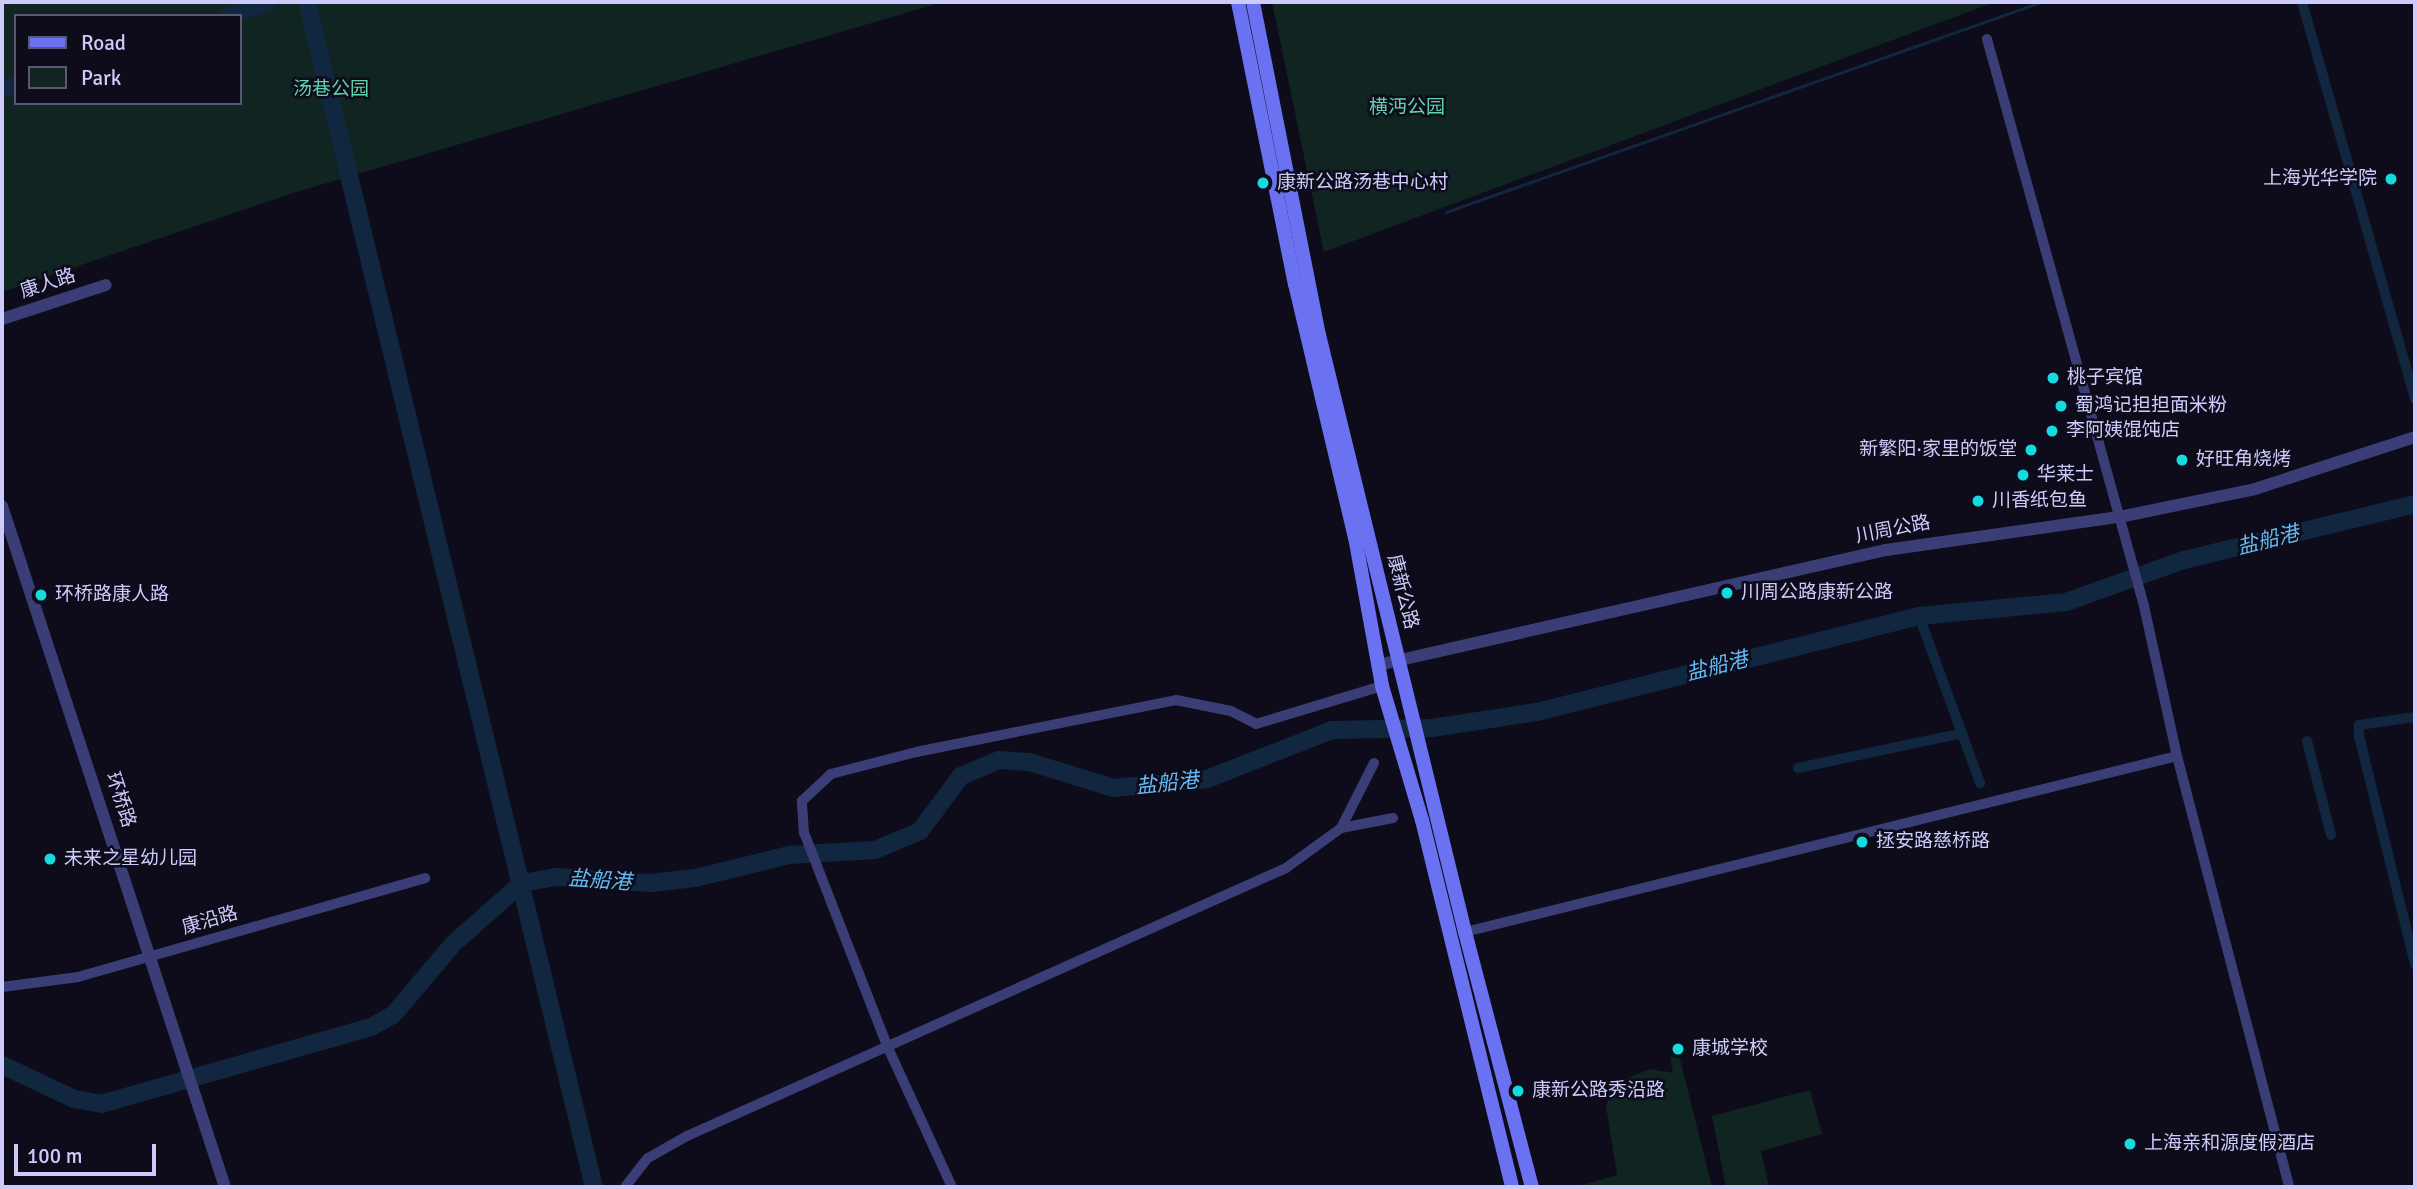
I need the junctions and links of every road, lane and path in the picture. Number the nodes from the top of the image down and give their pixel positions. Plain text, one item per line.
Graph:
1 (1238, 2) edge
2 (1253, 2) edge
3 (1987, 39) dead end
4 (106, 285) dead end
5 (2, 319) edge
6 (2415, 437) edge
7 (2, 506) edge
8 (2119, 517) junction
9 (1399, 660) junction
10 (1378, 665) junction
11 (1383, 691) junction
12 (2177, 756) junction
13 (1374, 763) dead end
14 (1394, 818) dead end
15 (1341, 828) junction
16 (425, 878) dead end
17 (1465, 932) junction
18 (150, 956) junction
19 (2, 987) edge
20 (888, 1048) junction
21 (225, 1187) edge
22 (625, 1187) edge
23 (952, 1187) edge
24 (1512, 1187) edge
25 (1532, 1187) edge
26 (2289, 1187) edge

1 - 10 main road, 康新公路
2 - 9 main road, 康新公路
3 - 8 street
4 - 5 street, 康人路
6 - 8 street, 川周公路
7 - 18 street, 环桥路
8 - 9 street, 川周公路
8 - 12 street
9 - 10 street, 川周公路
9 - 17 main road, 康新公路
10 - 11 main road, 康新公路
11 - 20 street
11 - 24 main road, 康新公路
12 - 17 street
12 - 26 street
13 - 15 street
14 - 15 street
15 - 20 street
16 - 18 street, 康沿路
17 - 25 main road, 康新公路
18 - 19 street, 康沿路
18 - 21 street, 环桥路
20 - 22 street
20 - 23 street

